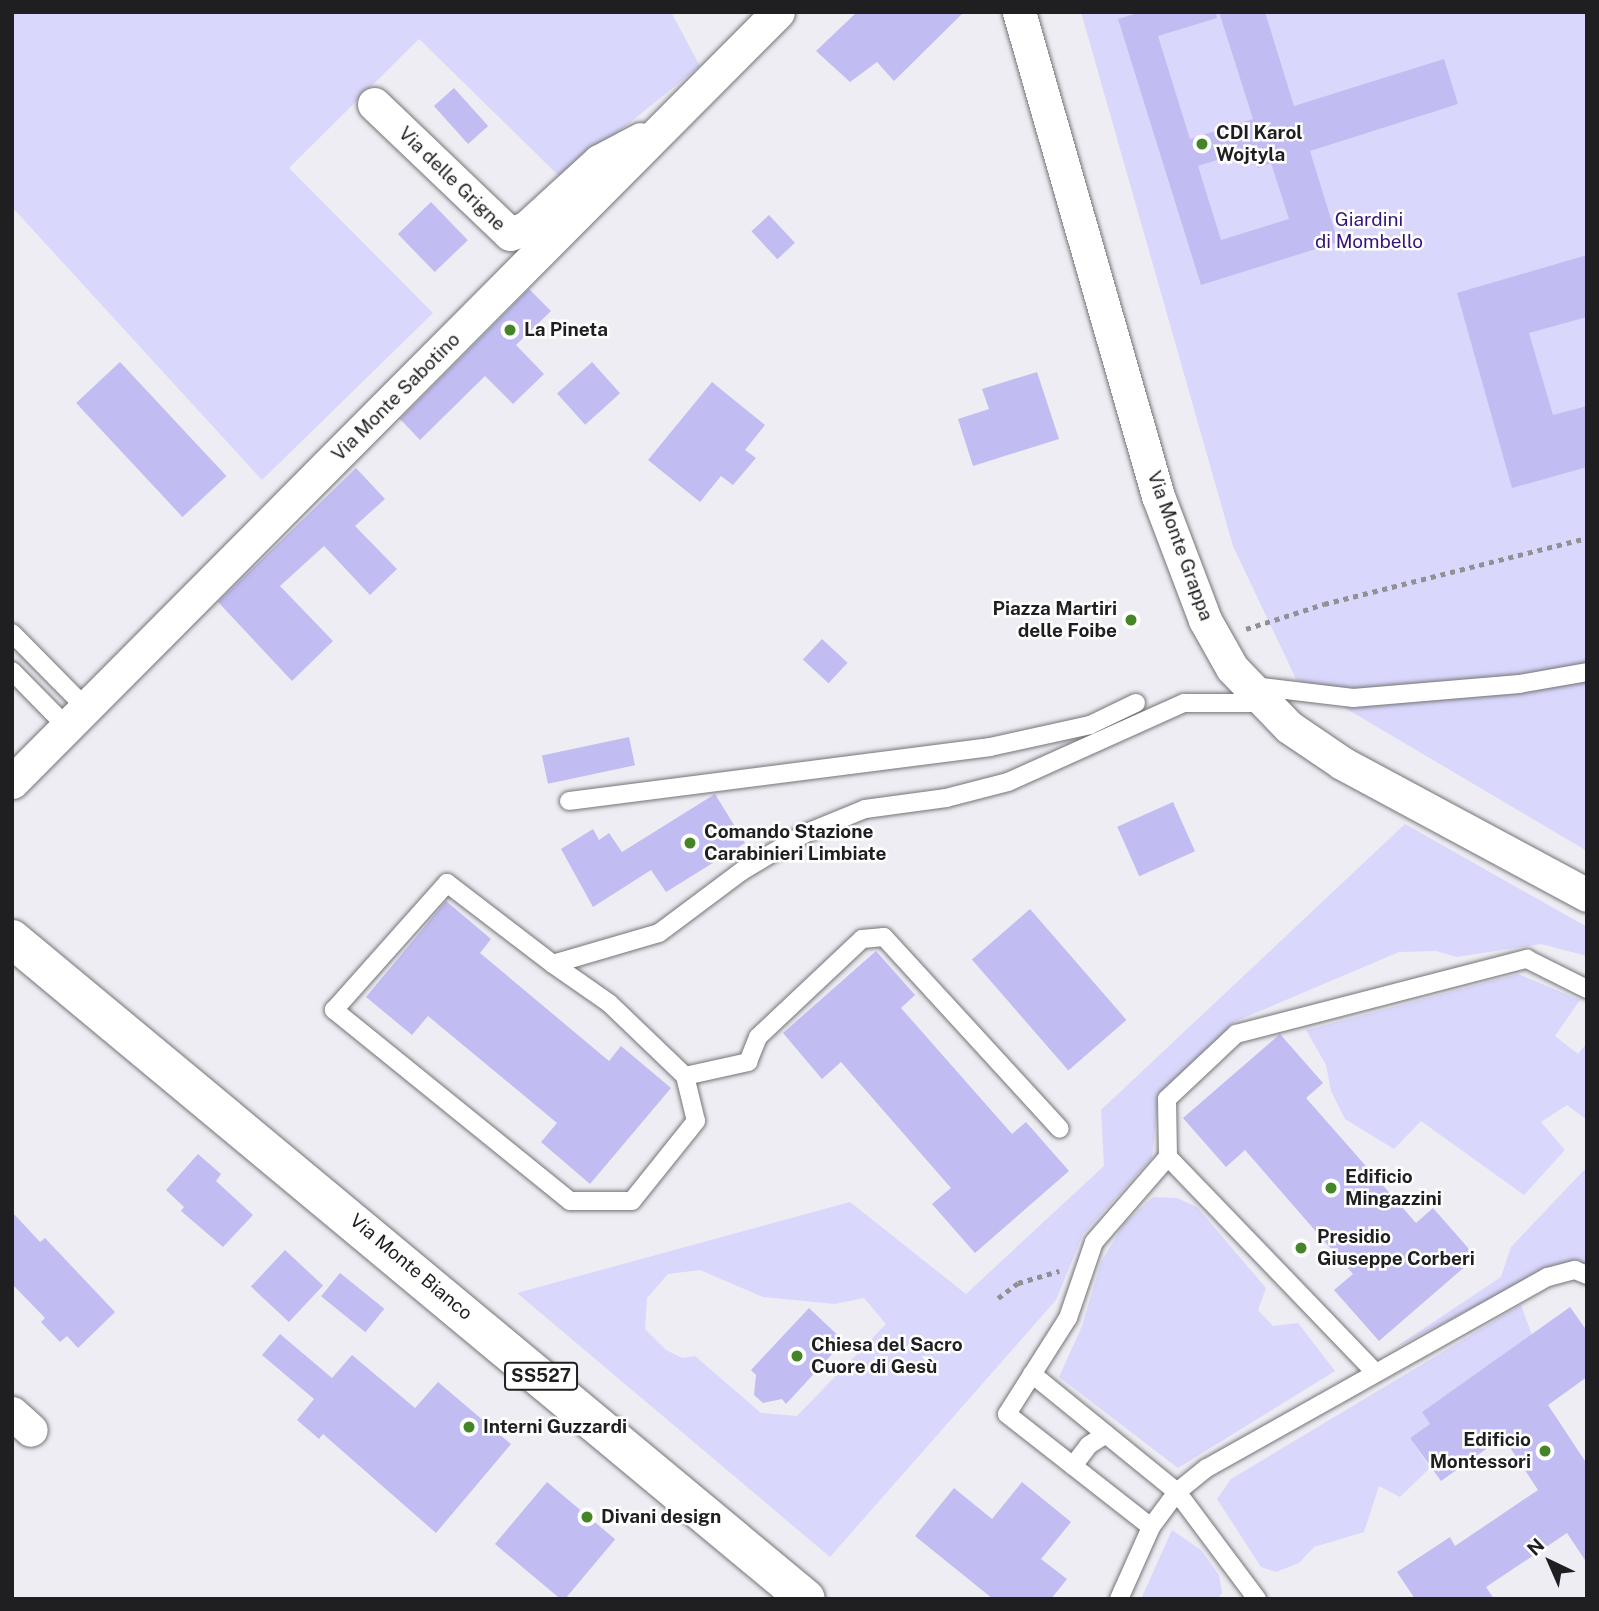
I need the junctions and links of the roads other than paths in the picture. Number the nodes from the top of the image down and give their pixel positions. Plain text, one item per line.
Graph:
1 (778, 12) edge
2 (1019, 12) edge
3 (374, 104) dead end
4 (669, 126) junction
5 (12, 633) edge
6 (12, 671) edge
7 (1587, 672) edge
8 (1254, 694) junction
9 (1136, 703) dead end
10 (75, 716) junction
11 (12, 782) edge
12 (569, 801) dead end
13 (1587, 895) edge
14 (12, 939) edge
15 (553, 964) junction
16 (1587, 989) edge
17 (685, 1076) junction
18 (1060, 1129) dead end
19 (1168, 1157) junction
20 (1587, 1275) edge
21 (1374, 1371) junction
22 (1032, 1374) junction
23 (1106, 1434) junction
24 (1073, 1466) junction
25 (1177, 1492) junction
26 (1152, 1527) junction
27 (806, 1599) edge
28 (1119, 1599) edge
29 (1257, 1599) edge

1 - 4 street, Via Monte Sabotino
2 - 8 street, Via Monte Grappa
3 - 4 street, Via delle Grigne
4 - 10 street, Via Monte Sabotino
5 - 10 lane
6 - 10 lane
7 - 8 lane
8 - 13 street, Via Monte Grappa
8 - 15 lane
9 - 12 lane
10 - 11 street, Via Monte Sabotino
14 - 27 main road, Via Monte Bianco / SS527
15 - 17 lane
15 - 17 lane
16 - 19 lane
17 - 18 lane
19 - 21 lane
19 - 22 lane
20 - 21 lane
21 - 25 lane
22 - 23 lane
22 - 24 lane
23 - 24 lane
23 - 25 lane
24 - 26 lane
25 - 26 lane
25 - 29 lane
26 - 28 lane

